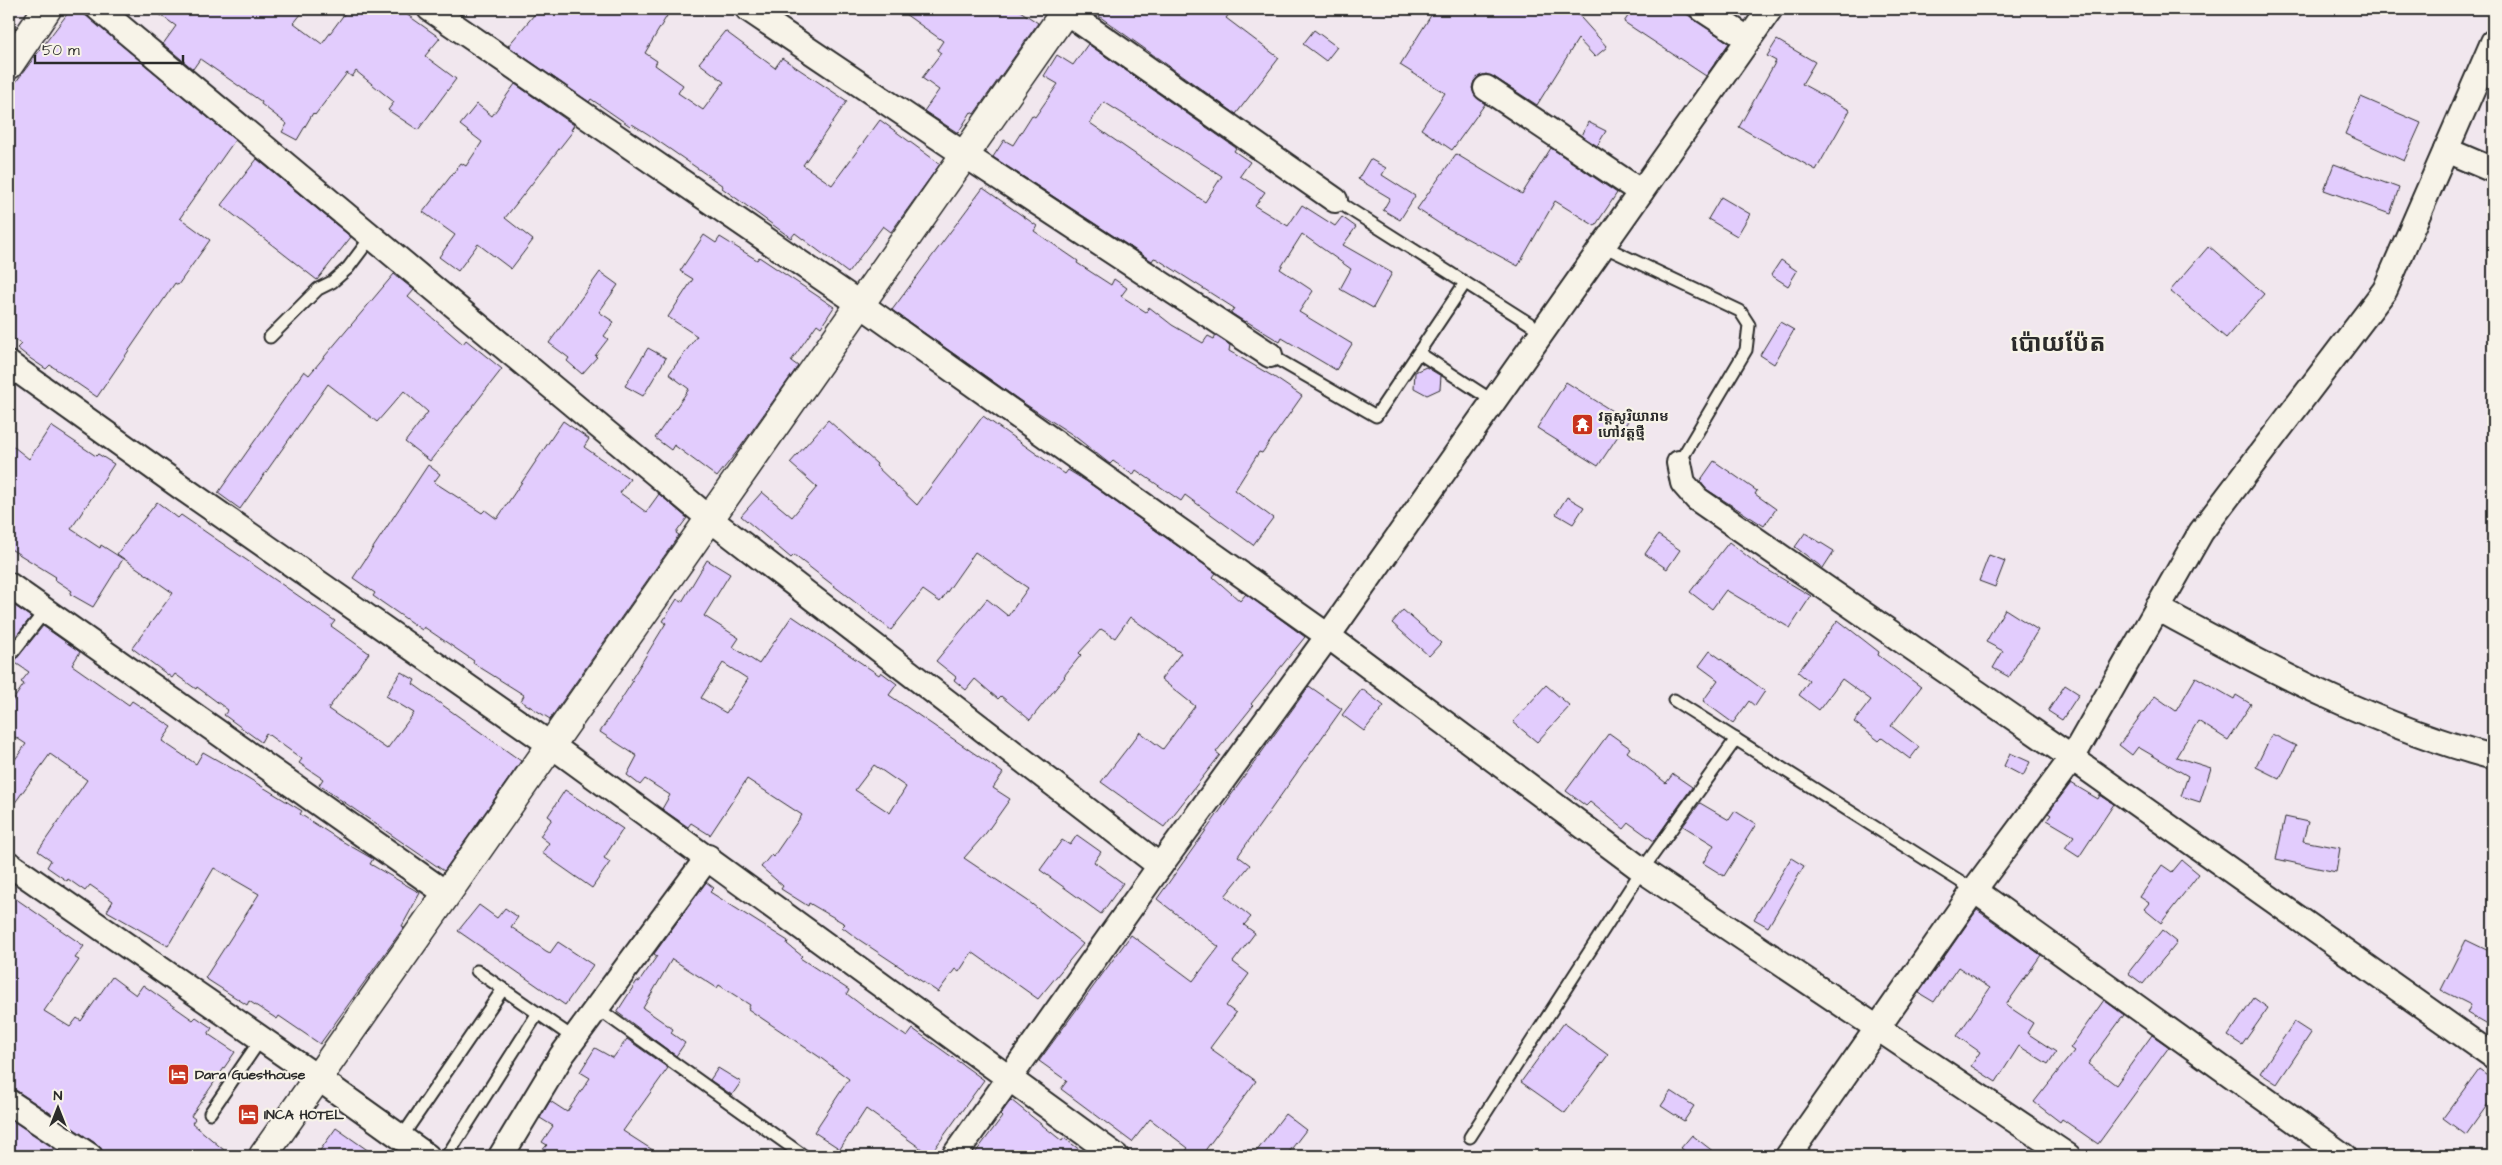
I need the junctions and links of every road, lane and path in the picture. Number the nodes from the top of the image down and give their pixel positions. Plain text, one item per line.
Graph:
1 (47, 9) edge
2 (99, 9) edge
3 (430, 9) edge
4 (748, 9) edge
5 (1702, 9) edge
6 (1770, 9) edge
7 (1065, 10) edge
8 (1748, 39) junction
9 (2493, 42) edge
10 (9, 65) edge
11 (1486, 88) dead end
12 (2446, 150) junction
13 (965, 155) junction
14 (2493, 170) edge
15 (1641, 192) junction
16 (1335, 200) joint
17 (372, 236) junction
18 (1603, 246) junction
19 (1466, 284) junction
20 (860, 304) junction
21 (1543, 332) junction
22 (270, 337) dead end
23 (1419, 353) junction
24 (1270, 355) joint
25 (9, 364) edge
26 (1493, 401) junction
27 (1679, 463) joint
28 (710, 519) junction
29 (9, 585) edge
30 (2157, 608) junction
31 (45, 610) junction
32 (1328, 636) junction
33 (9, 657) edge
34 (1674, 700) dead end
35 (1736, 739) junction
36 (551, 745) junction
37 (2493, 757) edge
38 (2072, 758) junction
39 (708, 857) junction
40 (9, 864) edge
41 (1160, 866) junction
42 (1642, 870) junction
43 (1974, 890) junction
44 (447, 894) junction
45 (477, 971) dead end
46 (503, 989) junction
47 (597, 1008) junction
48 (538, 1013) junction
49 (1876, 1028) junction
50 (261, 1039) junction
51 (575, 1039) junction
52 (2493, 1056) edge
53 (318, 1078) junction
54 (1009, 1079) junction
55 (9, 1102) edge
56 (210, 1113) dead end
57 (1470, 1137) dead end
58 (402, 1138) junction
59 (90, 1156) edge
60 (263, 1156) edge
61 (427, 1156) edge
62 (446, 1156) edge
63 (500, 1156) edge
64 (804, 1156) edge
65 (954, 1156) edge
66 (1116, 1156) edge
67 (1788, 1156) edge
68 (2068, 1156) edge
69 (2344, 1156) edge

1 - 10 street
2 - 17 street
3 - 20 street
4 - 13 street
5 - 8 street
6 - 8 street
7 - 13 street
7 - 16 street
8 - 15 street
9 - 12 street
11 - 15 street
12 - 14 street
12 - 30 street
13 - 20 street
13 - 24 street
15 - 18 street
16 - 19 lane
17 - 22 lane
17 - 28 street
18 - 21 street
18 - 27 lane
19 - 21 lane
19 - 23 lane
20 - 28 street
20 - 32 street
21 - 26 street
23 - 24 lane
23 - 26 lane
25 - 36 street
26 - 32 street
27 - 38 street
28 - 36 street
28 - 41 street
29 - 31 street
30 - 37 street
30 - 38 street
31 - 33 lane
31 - 44 street
32 - 41 street
32 - 42 street
34 - 35 lane
35 - 42 lane
35 - 43 lane
36 - 39 street
36 - 44 street
38 - 43 street
38 - 52 street
39 - 47 street
39 - 54 street
40 - 50 street
41 - 54 street
42 - 49 street
42 - 57 lane
43 - 49 street
43 - 69 street
44 - 53 street
45 - 46 lane
46 - 48 lane
46 - 58 lane
47 - 51 street
47 - 64 lane
48 - 51 lane
48 - 62 lane
49 - 67 street
49 - 68 street
50 - 53 street
50 - 56 lane
51 - 63 street
53 - 58 street
53 - 60 street
54 - 65 street
54 - 66 street
55 - 59 street
58 - 61 street

